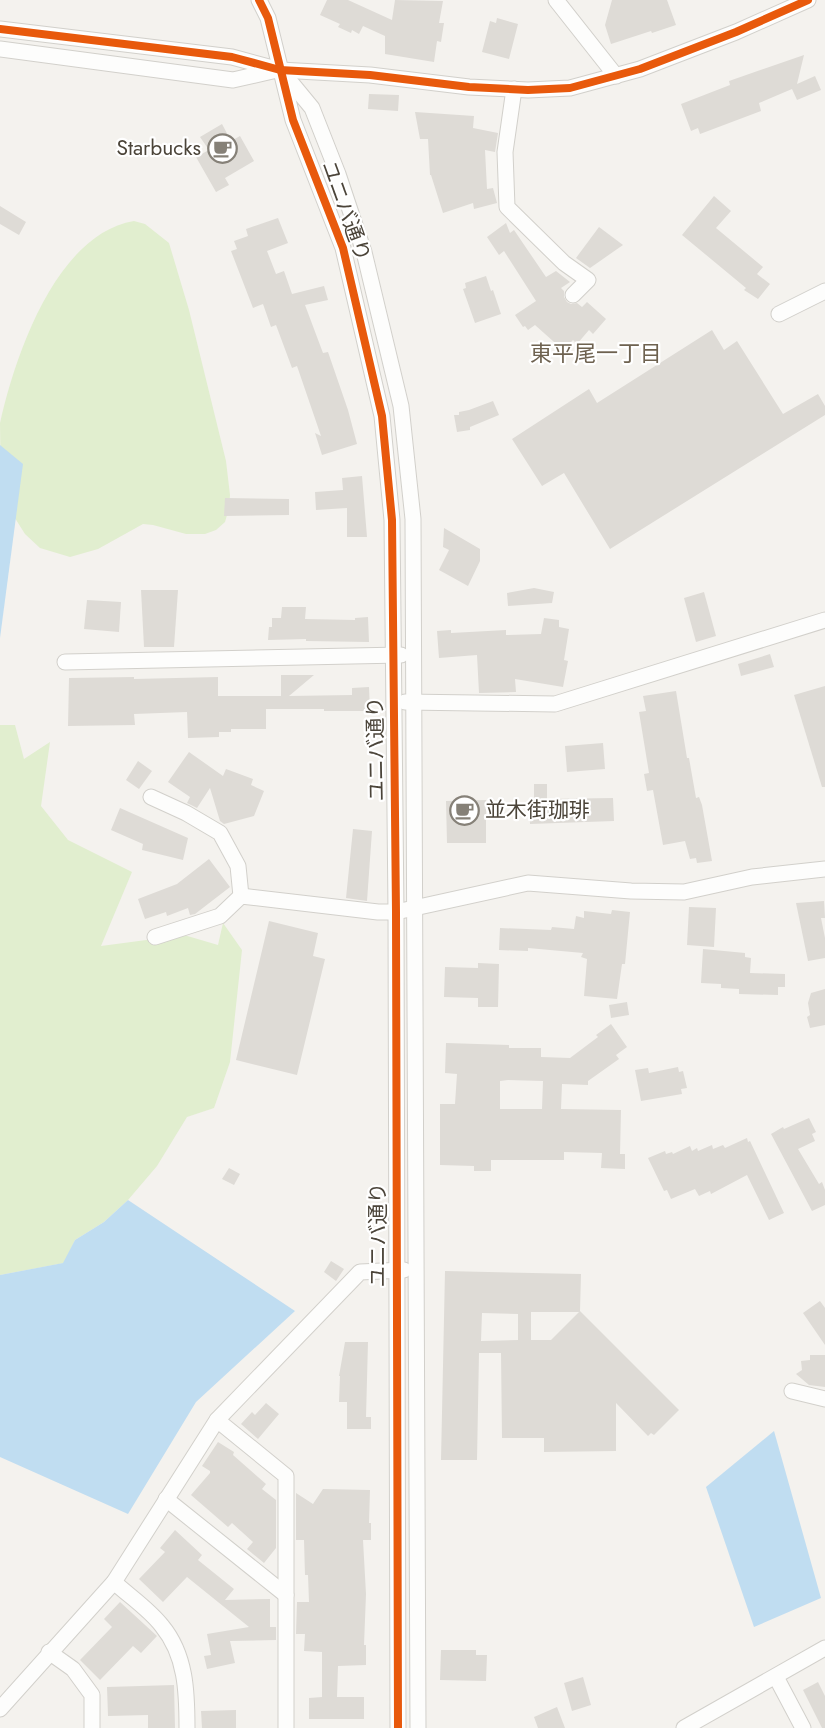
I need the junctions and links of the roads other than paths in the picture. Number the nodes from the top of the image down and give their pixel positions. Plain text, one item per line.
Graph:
1 (259, 0) edge
2 (556, 0) edge
3 (805, 1) edge
4 (0, 28) edge
5 (0, 49) edge
6 (280, 70) junction
7 (616, 76) junction
8 (514, 89) junction
9 (825, 291) edge
10 (573, 295) dead end
11 (779, 314) dead end
12 (825, 620) edge
13 (413, 654) junction
14 (392, 656) junction
15 (65, 662) dead end
16 (393, 702) junction
17 (414, 702) junction
18 (151, 797) dead end
19 (825, 869) edge
20 (241, 896) junction
21 (416, 907) junction
22 (396, 912) junction
23 (155, 937) dead end
24 (396, 1270) junction
25 (416, 1270) junction
26 (792, 1391) dead end
27 (825, 1399) edge
28 (217, 1419) junction
29 (166, 1499) junction
30 (114, 1582) junction
31 (286, 1595) junction
32 (825, 1648) edge
33 (50, 1652) junction
34 (776, 1677) junction
35 (0, 1709) edge
36 (92, 1728) edge
37 (187, 1728) edge
38 (286, 1728) edge
39 (398, 1728) edge
40 (418, 1728) edge
41 (684, 1728) edge
42 (803, 1728) edge

1 - 6 street
2 - 7 street
3 - 7 street
4 - 6 street
5 - 6 street
6 - 8 street
6 - 13 street, ユニバ通り
6 - 14 street, ユニバ通り
7 - 8 street
8 - 10 street
9 - 11 street
12 - 17 street
13 - 14 street
13 - 17 street, ユニバ通り
14 - 15 street
14 - 16 street, ユニバ通り
16 - 17 street
16 - 22 street, ユニバ通り
17 - 21 street, ユニバ通り
18 - 20 street
19 - 21 street
20 - 22 street
20 - 23 street
21 - 22 street
21 - 25 street, ユニバ通り
22 - 24 street, ユニバ通り
24 - 25 street
24 - 28 street
24 - 39 street, ユニバ通り
25 - 40 street, ユニバ通り
26 - 27 street
28 - 29 street
28 - 31 street
29 - 30 street
29 - 31 street
30 - 33 street
30 - 37 street
31 - 38 street
32 - 34 street
33 - 35 street
33 - 36 street
34 - 41 street
34 - 42 street

